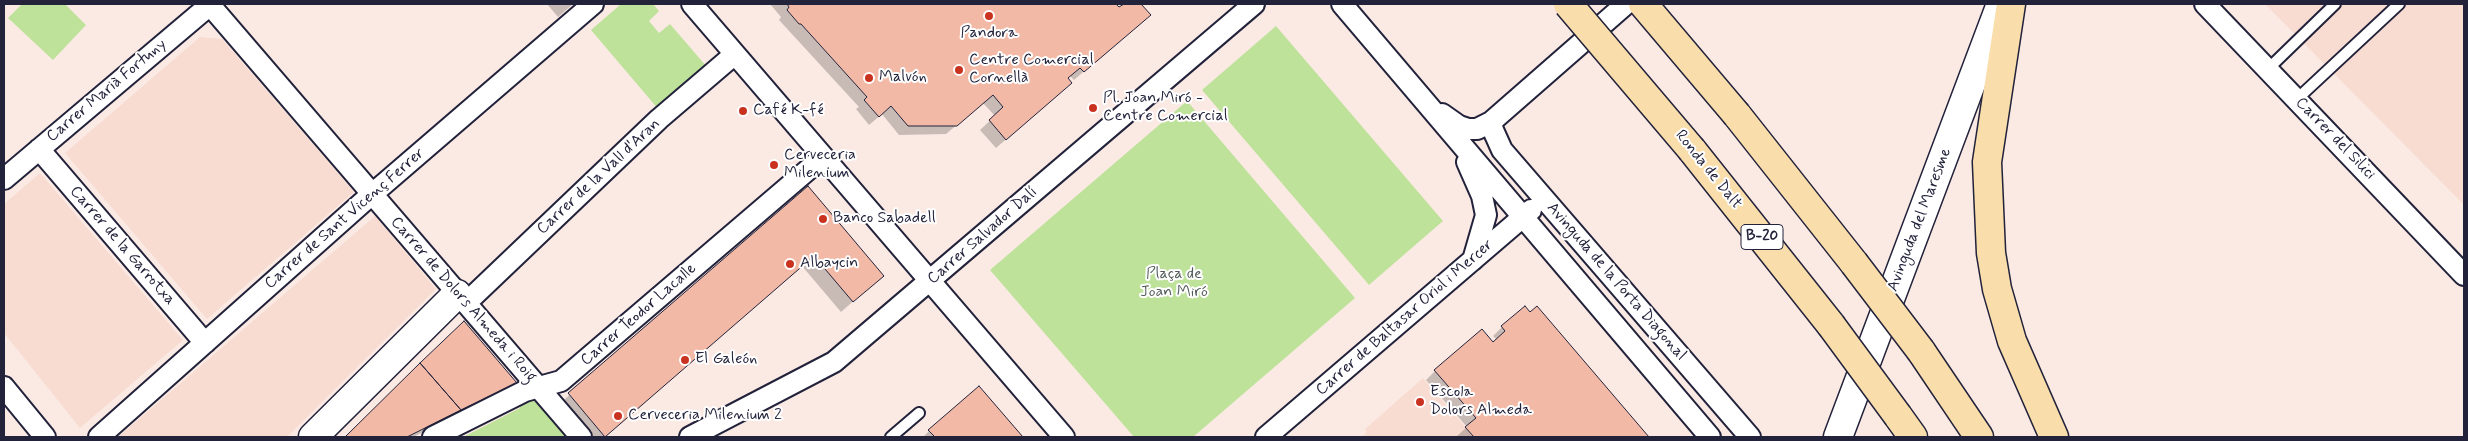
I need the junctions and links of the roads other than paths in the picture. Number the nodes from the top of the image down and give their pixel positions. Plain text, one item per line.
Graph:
1 (210, 4) edge
2 (593, 4) edge
3 (692, 4) edge
4 (1254, 4) edge
5 (1342, 4) edge
6 (1568, 4) edge
7 (1626, 4) edge
8 (1643, 4) edge
9 (2001, 4) edge
10 (2010, 4) edge
11 (2205, 4) edge
12 (2335, 4) edge
13 (2399, 4) edge
14 (735, 54) junction
15 (2268, 69) junction
16 (2297, 99) junction
17 (1430, 106) junction
18 (1491, 122) junction
19 (1454, 136) junction
20 (39, 149) junction
21 (823, 157) junction
22 (4, 179) edge
23 (372, 194) junction
24 (1544, 199) junction
25 (1522, 218) junction
26 (1473, 260) junction
27 (2464, 275) edge
28 (930, 282) junction
29 (462, 299) junction
30 (205, 343) junction
31 (4, 387) edge
32 (538, 388) junction
33 (919, 414) dead end
34 (1905, 427) edge
35 (45, 437) edge
36 (100, 437) edge
37 (313, 437) edge
38 (433, 437) edge
39 (581, 437) edge
40 (690, 437) edge
41 (891, 437) edge
42 (1064, 437) edge
43 (1266, 437) edge
44 (1710, 437) edge
45 (1750, 437) edge
46 (1838, 437) edge
47 (1979, 437) edge
48 (2054, 437) edge

1 - 20 street, Carrer Marià Fortuny
1 - 23 street, Carrer de Dolors Almeda i Roig
2 - 23 street, Carrer de Sant Vicenç Ferrer
3 - 14 street
4 - 28 street, Carrer Salvador Dalí
5 - 17 street, Avinguda de la Porta Diagonal
6 - 34 highway, Ronda de Dalt / B-20, bridge
7 - 18 street, Avinguda de la Porta Diagonal
8 - 47 highway, bridge
9 - 46 main road, Avinguda del Maresme
10 - 48 highway
11 - 15 street, Carrer del Silici
12 - 15 lane
13 - 16 lane
14 - 21 street
14 - 29 street, Carrer de la Vall d'Aran
15 - 16 street, Carrer del Silici
16 - 27 street, Carrer del Silici
17 - 18 street, Avinguda de la Porta Diagonal
17 - 19 street, Avinguda de la Porta Diagonal
18 - 24 street, Avinguda de la Porta Diagonal
19 - 25 street, Avinguda de la Porta Diagonal
19 - 26 street, Avinguda de la Porta Diagonal
20 - 22 street, Carrer Marià Fortuny
20 - 30 street, Carrer de la Garrotxa
21 - 28 street
21 - 32 street, Carrer Teodor Lacalle
23 - 29 street, Carrer de Dolors Almeda i Roig
23 - 30 street, Carrer de Sant Vicenç Ferrer
24 - 25 street, Carrer de Baltasar Oriol i Mercer
24 - 45 street, Avinguda de la Porta Diagonal
25 - 26 street, Carrer de Baltasar Oriol i Mercer
25 - 44 street, Avinguda de la Porta Diagonal
26 - 43 street, Carrer de Baltasar Oriol i Mercer
28 - 40 street, Carrer Salvador Dalí
28 - 42 street
29 - 32 street, Carrer de Dolors Almeda i Roig
29 - 37 main road
30 - 36 street, Carrer de Sant Vicenç Ferrer
31 - 35 street
32 - 38 street, Carrer Teodor Lacalle
32 - 39 street, Carrer de Dolors Almeda i Roig
33 - 41 lane

